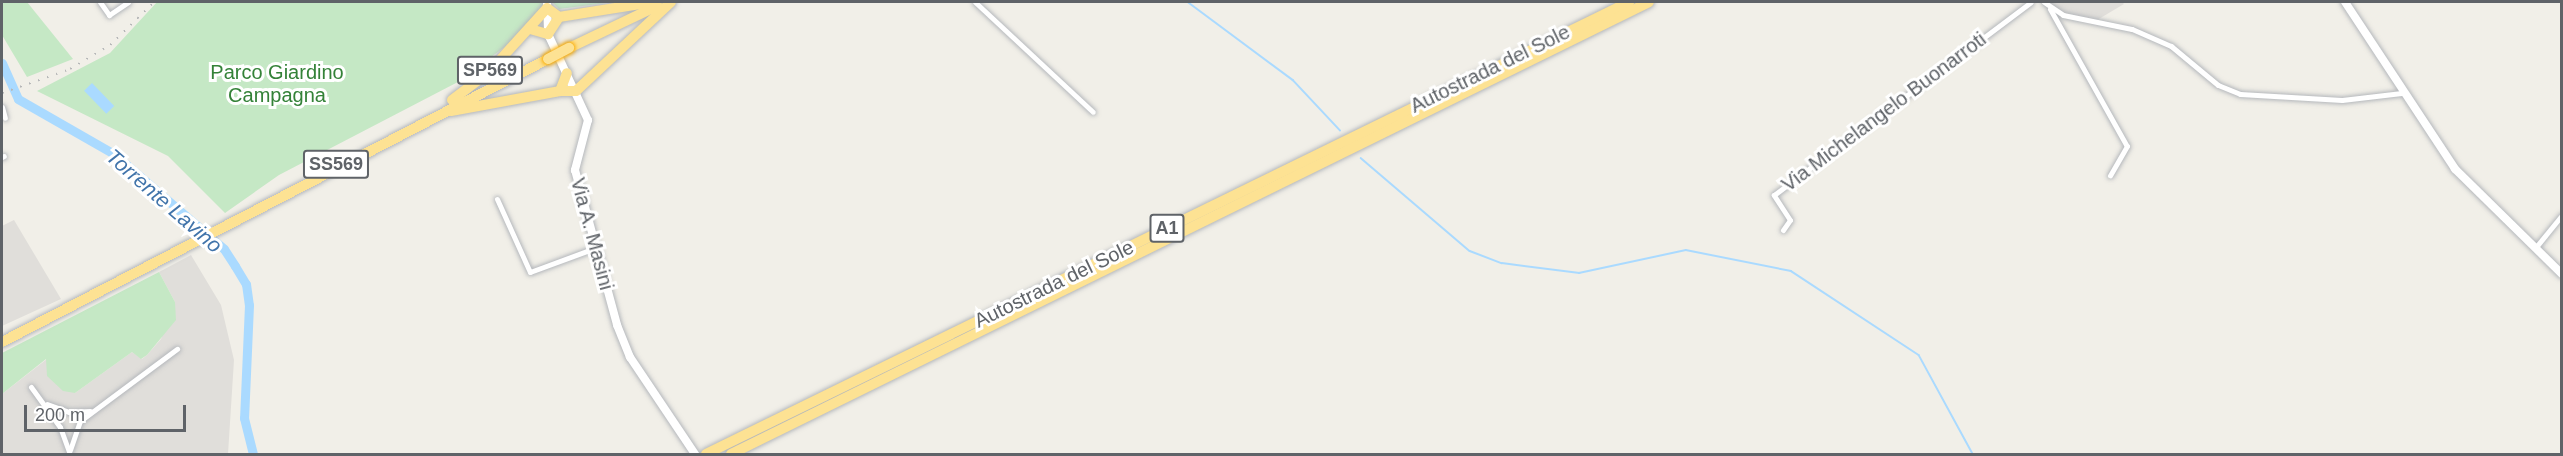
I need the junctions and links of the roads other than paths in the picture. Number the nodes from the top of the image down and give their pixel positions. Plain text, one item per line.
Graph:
1 (100, 2) edge
2 (128, 2) edge
3 (653, 2) edge
4 (666, 2) edge
5 (671, 2) edge
6 (975, 2) edge
7 (1629, 2) edge
8 (1649, 2) edge
9 (2031, 2) edge
10 (2044, 2) edge
11 (2345, 2) edge
12 (547, 5) edge
13 (2049, 7) junction
14 (559, 16) junction
15 (530, 30) junction
16 (548, 34) junction
17 (567, 73) junction
18 (586, 78) junction
19 (560, 91) junction
20 (576, 91) junction
21 (2402, 93) junction
22 (2, 107) edge
23 (1093, 112) dead end
24 (5, 118) dead end
25 (422, 120) junction
26 (2110, 175) dead end
27 (497, 199) dead end
28 (2562, 216) edge
29 (1783, 230) dead end
30 (2536, 247) junction
31 (595, 248) junction
32 (2562, 274) edge
33 (53, 315) junction
34 (2, 337) edge
35 (2, 342) edge
36 (177, 349) dead end
37 (31, 387) dead end
38 (45, 403) junction
39 (91, 411) junction
40 (693, 451) edge
41 (70, 452) edge
42 (706, 454) edge
43 (731, 454) edge

1 - 2 street
3 - 14 highway
4 - 25 highway, SS569, bridge
5 - 18 highway
6 - 23 street
7 - 42 highway, Autostrada del Sole / A1
8 - 43 highway, Autostrada del Sole / A1
9 - 29 street, Via Michelangelo Buonarroti
10 - 13 street
11 - 21 street
12 - 14 highway
12 - 15 highway, SP569
12 - 16 street, Via A. Masini
13 - 21 street
13 - 26 street
14 - 16 highway
15 - 16 highway, SP569
15 - 25 highway, SP569
16 - 17 street, Via A. Masini
17 - 18 highway
17 - 19 highway
17 - 20 street, Via A. Masini
18 - 20 highway
19 - 20 highway, SP569
19 - 25 highway, SP569
20 - 31 street, Via A. Masini
21 - 30 street
22 - 24 street
25 - 33 highway, SS569
27 - 31 street
28 - 30 street
30 - 32 street
31 - 40 street, Via A. Masini
33 - 34 highway, SS569
33 - 35 highway, SS569
36 - 39 street
37 - 38 street
38 - 39 street
38 - 41 street
39 - 41 street

